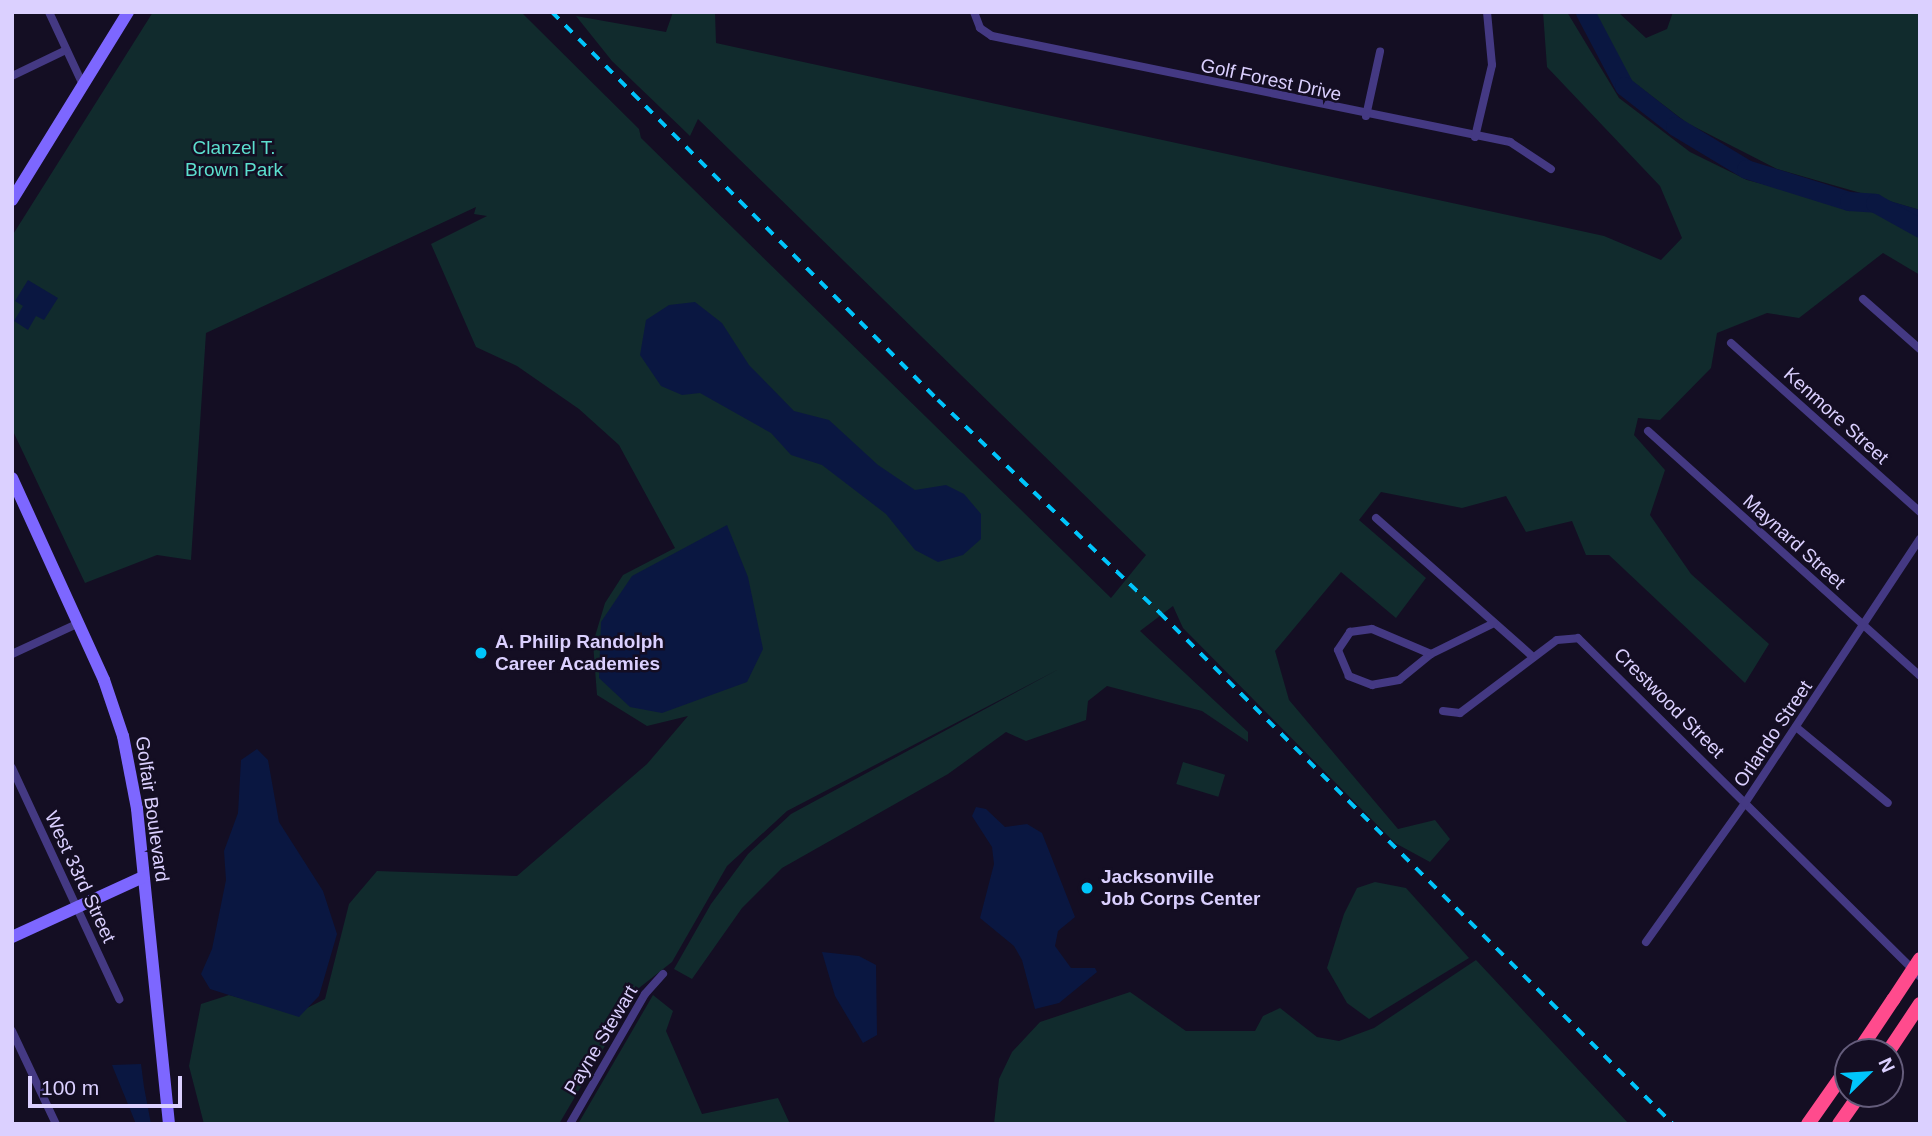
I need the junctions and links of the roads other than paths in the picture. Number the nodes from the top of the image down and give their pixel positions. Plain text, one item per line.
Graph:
1 (49, 12) edge
2 (128, 12) edge
3 (974, 12) edge
4 (1487, 12) edge
5 (66, 50) junction
6 (1380, 52) dead end
7 (12, 76) edge
8 (83, 85) junction
9 (1366, 116) junction
10 (1475, 137) junction
11 (1551, 169) dead end
12 (12, 200) edge
13 (1863, 299) dead end
14 (1731, 343) dead end
15 (1920, 349) edge
16 (1648, 431) dead end
17 (12, 478) edge
18 (1920, 512) edge
19 (1376, 519) dead end
20 (1920, 539) edge
21 (79, 623) junction
22 (1494, 623) junction
23 (1863, 626) junction
24 (12, 654) edge
25 (1431, 654) junction
26 (1532, 657) junction
27 (1920, 676) edge
28 (1443, 711) dead end
29 (1796, 727) junction
30 (12, 768) edge
31 (1745, 803) junction
32 (1888, 803) dead end
33 (143, 877) junction
34 (76, 908) junction
35 (12, 937) edge
36 (1646, 942) dead end
37 (1920, 959) edge
38 (663, 974) dead end
39 (1920, 977) edge
40 (119, 999) dead end
41 (1920, 1004) edge
42 (12, 1031) edge
43 (1867, 1038) edge
44 (1897, 1038) edge
45 (1834, 1087) edge
46 (1850, 1108) edge
47 (56, 1124) edge
48 (169, 1124) edge
49 (570, 1124) edge
50 (1808, 1124) edge
51 (1839, 1124) edge

1 - 5 street
2 - 8 main road
3 - 9 street, Golf Forest Drive
4 - 10 street
5 - 7 street
5 - 8 street
6 - 9 street
8 - 12 main road
9 - 10 street, Golf Forest Drive
10 - 11 street, Golf Forest Drive
13 - 15 street
14 - 18 street, Kenmore Street
16 - 23 street, Maynard Street
17 - 21 main road, Golfair Boulevard
19 - 22 street
20 - 23 street, Orlando Street
21 - 24 street
21 - 33 main road, Golfair Boulevard
22 - 25 street
22 - 26 street
23 - 27 street, Maynard Street
23 - 29 street, Orlando Street
25 - 25 street
26 - 28 street, Crestwood Street
26 - 31 street, Crestwood Street
29 - 31 street, Orlando Street
29 - 32 street
30 - 34 street, West 33rd Street
31 - 36 street, Orlando Street
31 - 39 street, Crestwood Street
33 - 34 main road
33 - 48 main road, Golfair Boulevard
34 - 35 main road
34 - 40 street, West 33rd Street
37 - 43 highway, bridge
38 - 49 street, Payne Stewart
41 - 44 highway
42 - 47 street
45 - 50 highway
46 - 51 highway

